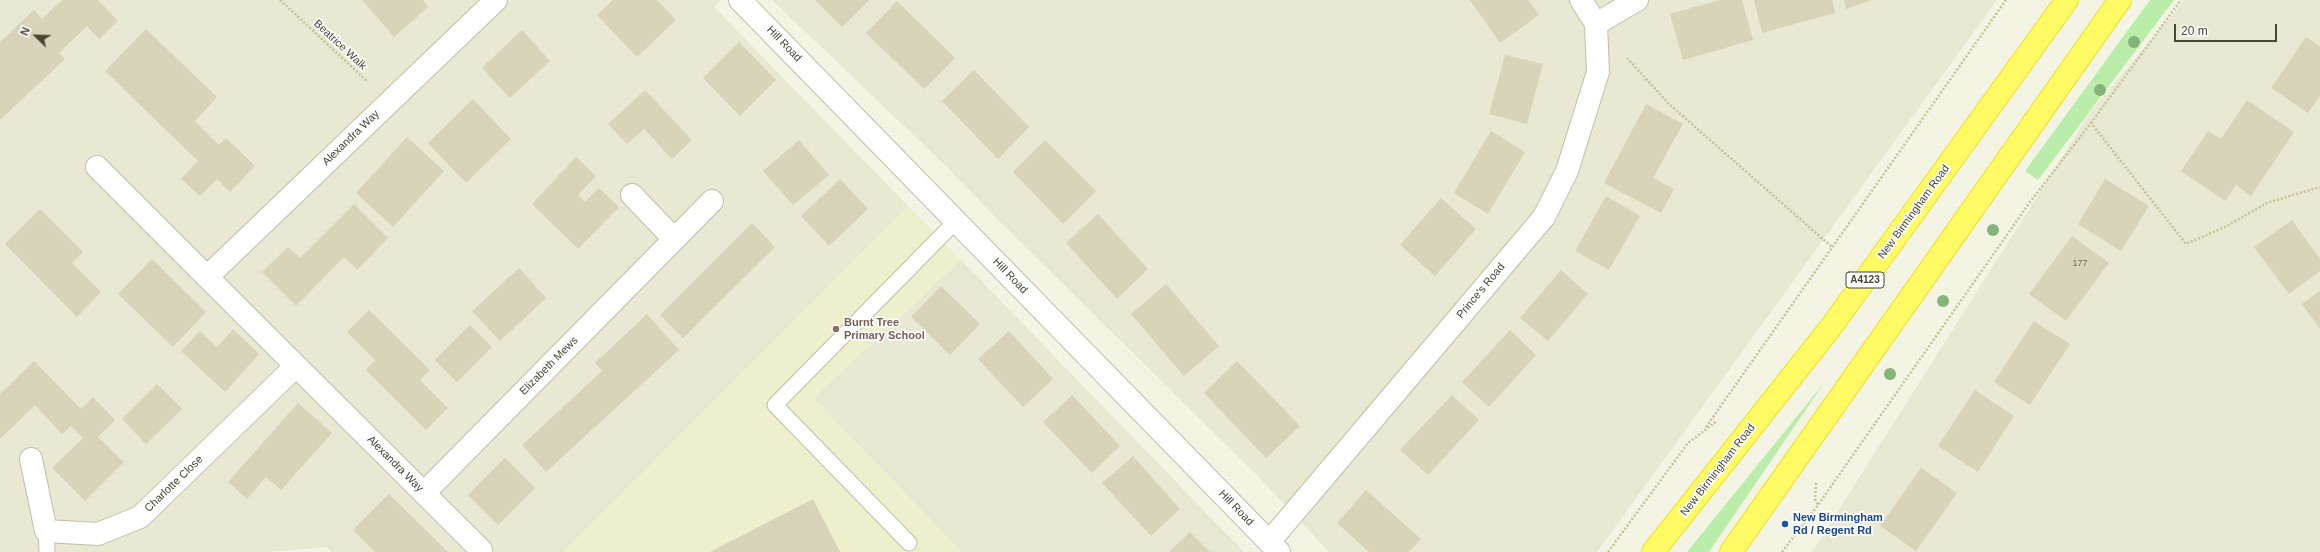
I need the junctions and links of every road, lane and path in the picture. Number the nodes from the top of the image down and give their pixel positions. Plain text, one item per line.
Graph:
1 (280, 0) edge
2 (496, 0) edge
3 (740, 0) edge
4 (1581, 0) edge
5 (1638, 0) edge
6 (2006, 0) edge
7 (2066, 0) edge
8 (2120, 0) edge
9 (2181, 0) edge
10 (1596, 24) junction
11 (389, 102) junction
12 (2091, 123) junction
13 (98, 167) dead end
14 (2320, 187) edge
15 (632, 195) dead end
16 (712, 201) dead end
17 (956, 221) junction
18 (674, 239) junction
19 (1832, 247) junction
20 (207, 277) junction
21 (296, 366) junction
22 (30, 459) dead end
23 (424, 493) junction
24 (46, 542) edge
25 (909, 543) dead end
26 (1274, 547) edge
27 (481, 550) dead end
28 (1608, 552) edge
29 (1653, 552) edge
30 (1731, 552) edge
31 (1782, 552) edge

1 - 11 path, Beatrice Walk
2 - 11 street, Alexandra Way
3 - 17 street, Hill Road
4 - 10 street, Prince's Road
5 - 10 street
6 - 19 path
7 - 29 highway, New Birmingham Road / A4123
8 - 30 highway
9 - 12 path
10 - 19 path
10 - 26 street, Prince's Road
11 - 20 street, Alexandra Way
12 - 14 path
12 - 31 path
13 - 20 street, Alexandra Way
15 - 18 street
16 - 18 street, Elizabeth Mews
17 - 25 lane
17 - 26 street, Hill Road
18 - 23 street, Elizabeth Mews
19 - 28 path
20 - 21 street, Alexandra Way
21 - 23 street, Alexandra Way
21 - 24 street, Charlotte Close
22 - 24 street, Charlotte Close
23 - 27 street, Alexandra Way

